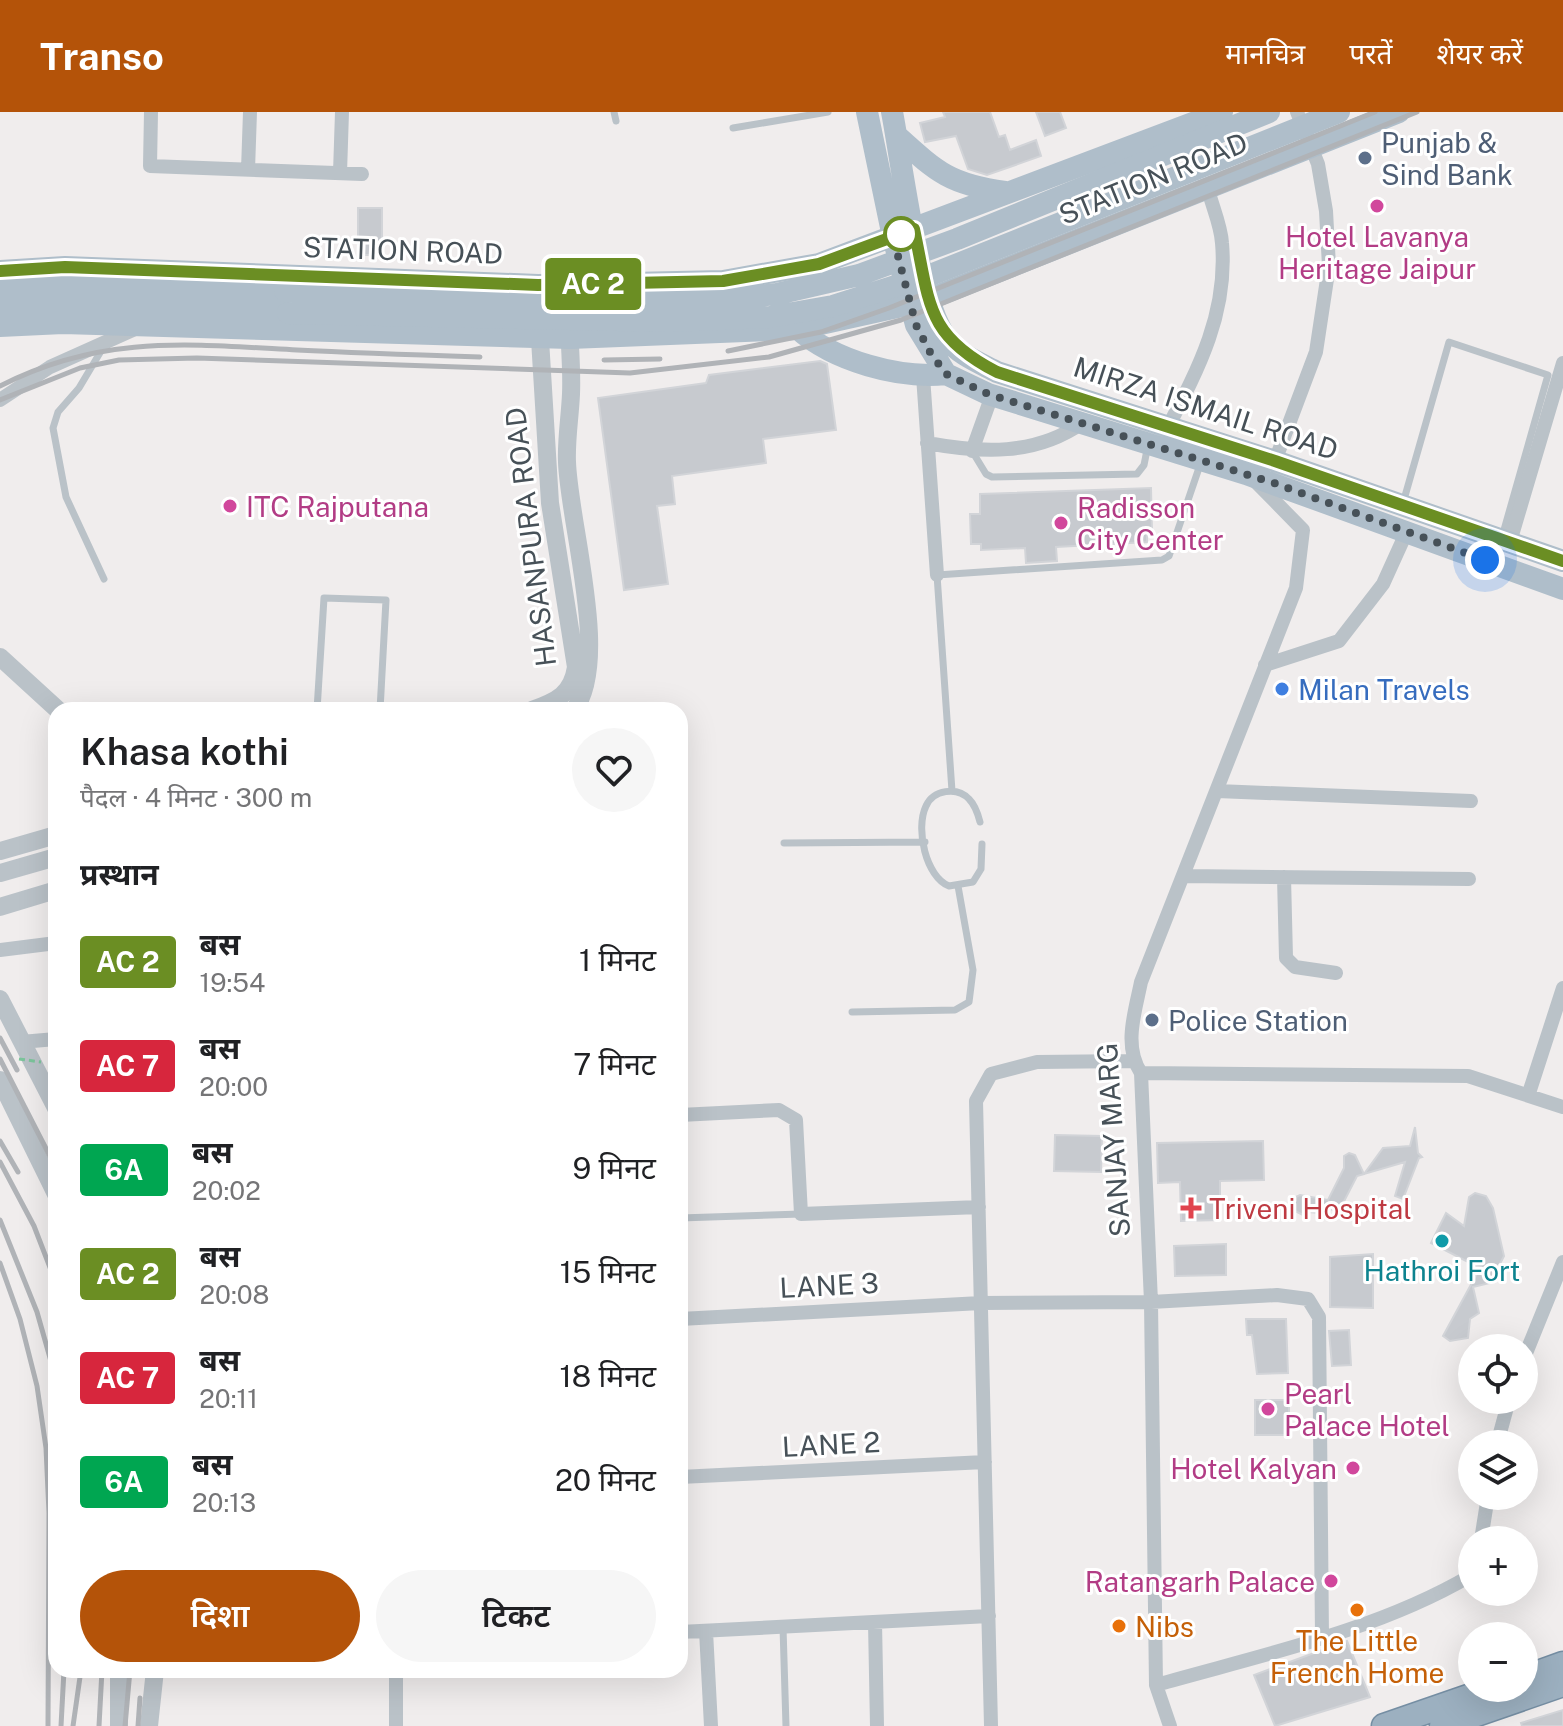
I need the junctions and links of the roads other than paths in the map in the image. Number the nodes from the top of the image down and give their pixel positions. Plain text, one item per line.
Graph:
1 (151, 112) edge
2 (250, 112) edge
3 (342, 112) edge
4 (614, 112) edge
5 (828, 112) edge
6 (867, 112) edge
7 (892, 112) edge
8 (1222, 112) edge
9 (1269, 112) edge
10 (1297, 112) edge
11 (1339, 112) edge
12 (1399, 112) edge
13 (1192, 118) edge
14 (616, 121) dead end
15 (733, 128) dead end
16 (896, 135) junction
17 (1311, 147) junction
18 (248, 170) junction
19 (340, 173) junction
20 (362, 174) dead end
21 (1208, 189) junction
22 (1010, 193) junction
23 (903, 233) junction
24 (0, 271) edge
25 (538, 285) junction
26 (568, 286) junction
27 (0, 287) edge
28 (920, 302) junction
29 (0, 309) edge
30 (0, 326) edge
31 (141, 326) junction
32 (798, 329) junction
33 (540, 337) junction
34 (570, 338) junction
35 (106, 342) junction
36 (1563, 363) edge
37 (946, 374) junction
38 (923, 376) junction
39 (992, 395) junction
40 (0, 400) edge
41 (1082, 423) junction
42 (1168, 427) junction
43 (927, 443) junction
44 (1148, 443) junction
45 (972, 451) junction
46 (1202, 460) junction
47 (1275, 461) junction
48 (1246, 474) junction
49 (1402, 505) junction
50 (1407, 531) junction
51 (1506, 541) junction
52 (1563, 561) edge
53 (937, 575) junction
54 (104, 579) dead end
55 (1563, 589) edge
56 (0, 657) edge
57 (1265, 665) junction
58 (49, 702) edge
59 (318, 702) edge
60 (380, 702) edge
61 (550, 702) edge
62 (580, 702) edge
63 (952, 791) junction
64 (1217, 791) junction
65 (1471, 801) dead end
66 (980, 822) dead end
67 (48, 837) edge
68 (925, 842) junction
69 (784, 843) dead end
70 (982, 844) dead end
71 (0, 851) edge
72 (48, 859) edge
73 (0, 873) edge
74 (1184, 876) junction
75 (1284, 877) junction
76 (1469, 879) dead end
77 (48, 880) edge
78 (958, 886) junction
79 (48, 892) edge
80 (0, 894) edge
81 (0, 907) edge
82 (48, 944) edge
83 (0, 950) edge
84 (1336, 973) dead end
85 (1563, 988) edge
86 (0, 999) edge
87 (852, 1012) dead end
88 (48, 1042) edge
89 (20, 1051) junction
90 (1136, 1067) junction
91 (0, 1080) edge
92 (1529, 1093) junction
93 (48, 1095) edge
94 (1563, 1107) edge
95 (688, 1115) edge
96 (48, 1178) edge
97 (979, 1207) junction
98 (801, 1214) junction
99 (688, 1218) edge
100 (1563, 1262) edge
101 (1151, 1302) junction
102 (981, 1303) junction
103 (688, 1319) edge
104 (1534, 1334) edge
105 (985, 1462) junction
106 (688, 1477) edge
107 (1458, 1581) edge
108 (989, 1616) junction
109 (875, 1622) junction
110 (783, 1627) junction
111 (706, 1631) junction
112 (688, 1632) edge
113 (1322, 1637) junction
114 (1563, 1664) edge
115 (1538, 1673) edge
116 (119, 1678) edge
117 (154, 1678) edge
118 (396, 1678) edge
119 (1563, 1684) edge
120 (1156, 1685) junction
121 (1458, 1700) edge
122 (119, 1726) edge
123 (149, 1726) edge
124 (396, 1726) edge
125 (711, 1726) edge
126 (786, 1726) edge
127 (877, 1726) edge
128 (991, 1726) edge
129 (1170, 1726) edge
130 (1384, 1726) edge
131 (1442, 1726) edge

1 - 18 street
2 - 18 street
3 - 19 street
4 - 14 lane
5 - 15 lane
6 - 23 main road
7 - 16 main road
8 - 13 main road, STATION ROAD
9 - 27 main road, bridge
10 - 17 street
11 - 29 main road, bridge
12 - 17 main road, STATION ROAD
13 - 22 main road, STATION ROAD
16 - 22 main road
16 - 23 main road
17 - 21 main road, STATION ROAD
17 - 47 street
18 - 19 street
19 - 20 street
21 - 28 main road, STATION ROAD
21 - 42 street
22 - 23 main road, STATION ROAD
23 - 26 main road, STATION ROAD
23 - 28 main road, MIRZA ISMAIL ROAD
24 - 25 main road, STATION ROAD
25 - 26 main road, STATION ROAD
25 - 33 street, HASANPURA ROAD
26 - 34 street, HASANPURA ROAD
28 - 32 main road, STATION ROAD
28 - 37 main road, MIRZA ISMAIL ROAD
28 - 42 main road, MIRZA ISMAIL ROAD
30 - 31 main road, STATION ROAD
31 - 33 main road, STATION ROAD
31 - 35 street
32 - 34 main road, STATION ROAD
32 - 38 main road
33 - 34 main road, STATION ROAD
33 - 61 street, HASANPURA ROAD
34 - 62 street, HASANPURA ROAD
35 - 40 street
35 - 54 lane
36 - 51 street
37 - 38 main road
37 - 39 main road, MIRZA ISMAIL ROAD
38 - 43 street
39 - 41 main road, MIRZA ISMAIL ROAD
39 - 45 street
41 - 44 main road, MIRZA ISMAIL ROAD
41 - 45 street
42 - 47 main road, MIRZA ISMAIL ROAD
43 - 45 street
43 - 53 street
44 - 45 lane
44 - 46 main road, MIRZA ISMAIL ROAD
46 - 48 main road, MIRZA ISMAIL ROAD
46 - 53 lane
47 - 49 main road, MIRZA ISMAIL ROAD
48 - 50 main road, MIRZA ISMAIL ROAD
48 - 57 street, SANJAY MARG
49 - 51 main road, MIRZA ISMAIL ROAD
49 - 51 lane
50 - 55 main road, MIRZA ISMAIL ROAD
50 - 57 street
51 - 52 main road, MIRZA ISMAIL ROAD
53 - 63 lane
56 - 58 street
57 - 64 street, SANJAY MARG
59 - 60 lane
63 - 66 lane
63 - 68 lane
64 - 65 street
64 - 74 street, SANJAY MARG
67 - 71 street
68 - 69 lane
68 - 78 lane
70 - 78 lane
72 - 73 street
74 - 75 street
74 - 90 street, SANJAY MARG
75 - 76 street
75 - 84 street
77 - 80 street
78 - 87 lane
79 - 81 street
82 - 83 street
85 - 92 street
86 - 89 street
88 - 89 street
89 - 93 street
90 - 92 street
90 - 97 street
90 - 101 street, SANJAY MARG
91 - 96 street
92 - 94 street
95 - 98 street
97 - 98 street
97 - 102 street
98 - 99 lane
100 - 104 street
101 - 102 street, LANE 3
101 - 113 street, LANE 3
101 - 120 street, SANJAY MARG
102 - 103 street, LANE 3
102 - 105 street
105 - 106 street, LANE 2
105 - 108 street
107 - 113 street
108 - 109 street
108 - 128 street
109 - 110 street
109 - 127 street
110 - 111 street
110 - 126 lane
111 - 112 street
111 - 125 street
113 - 120 street
114 - 115 highway
116 - 122 street
117 - 123 street
118 - 124 street
119 - 131 highway
120 - 129 street, SANJAY MARG
121 - 130 highway

